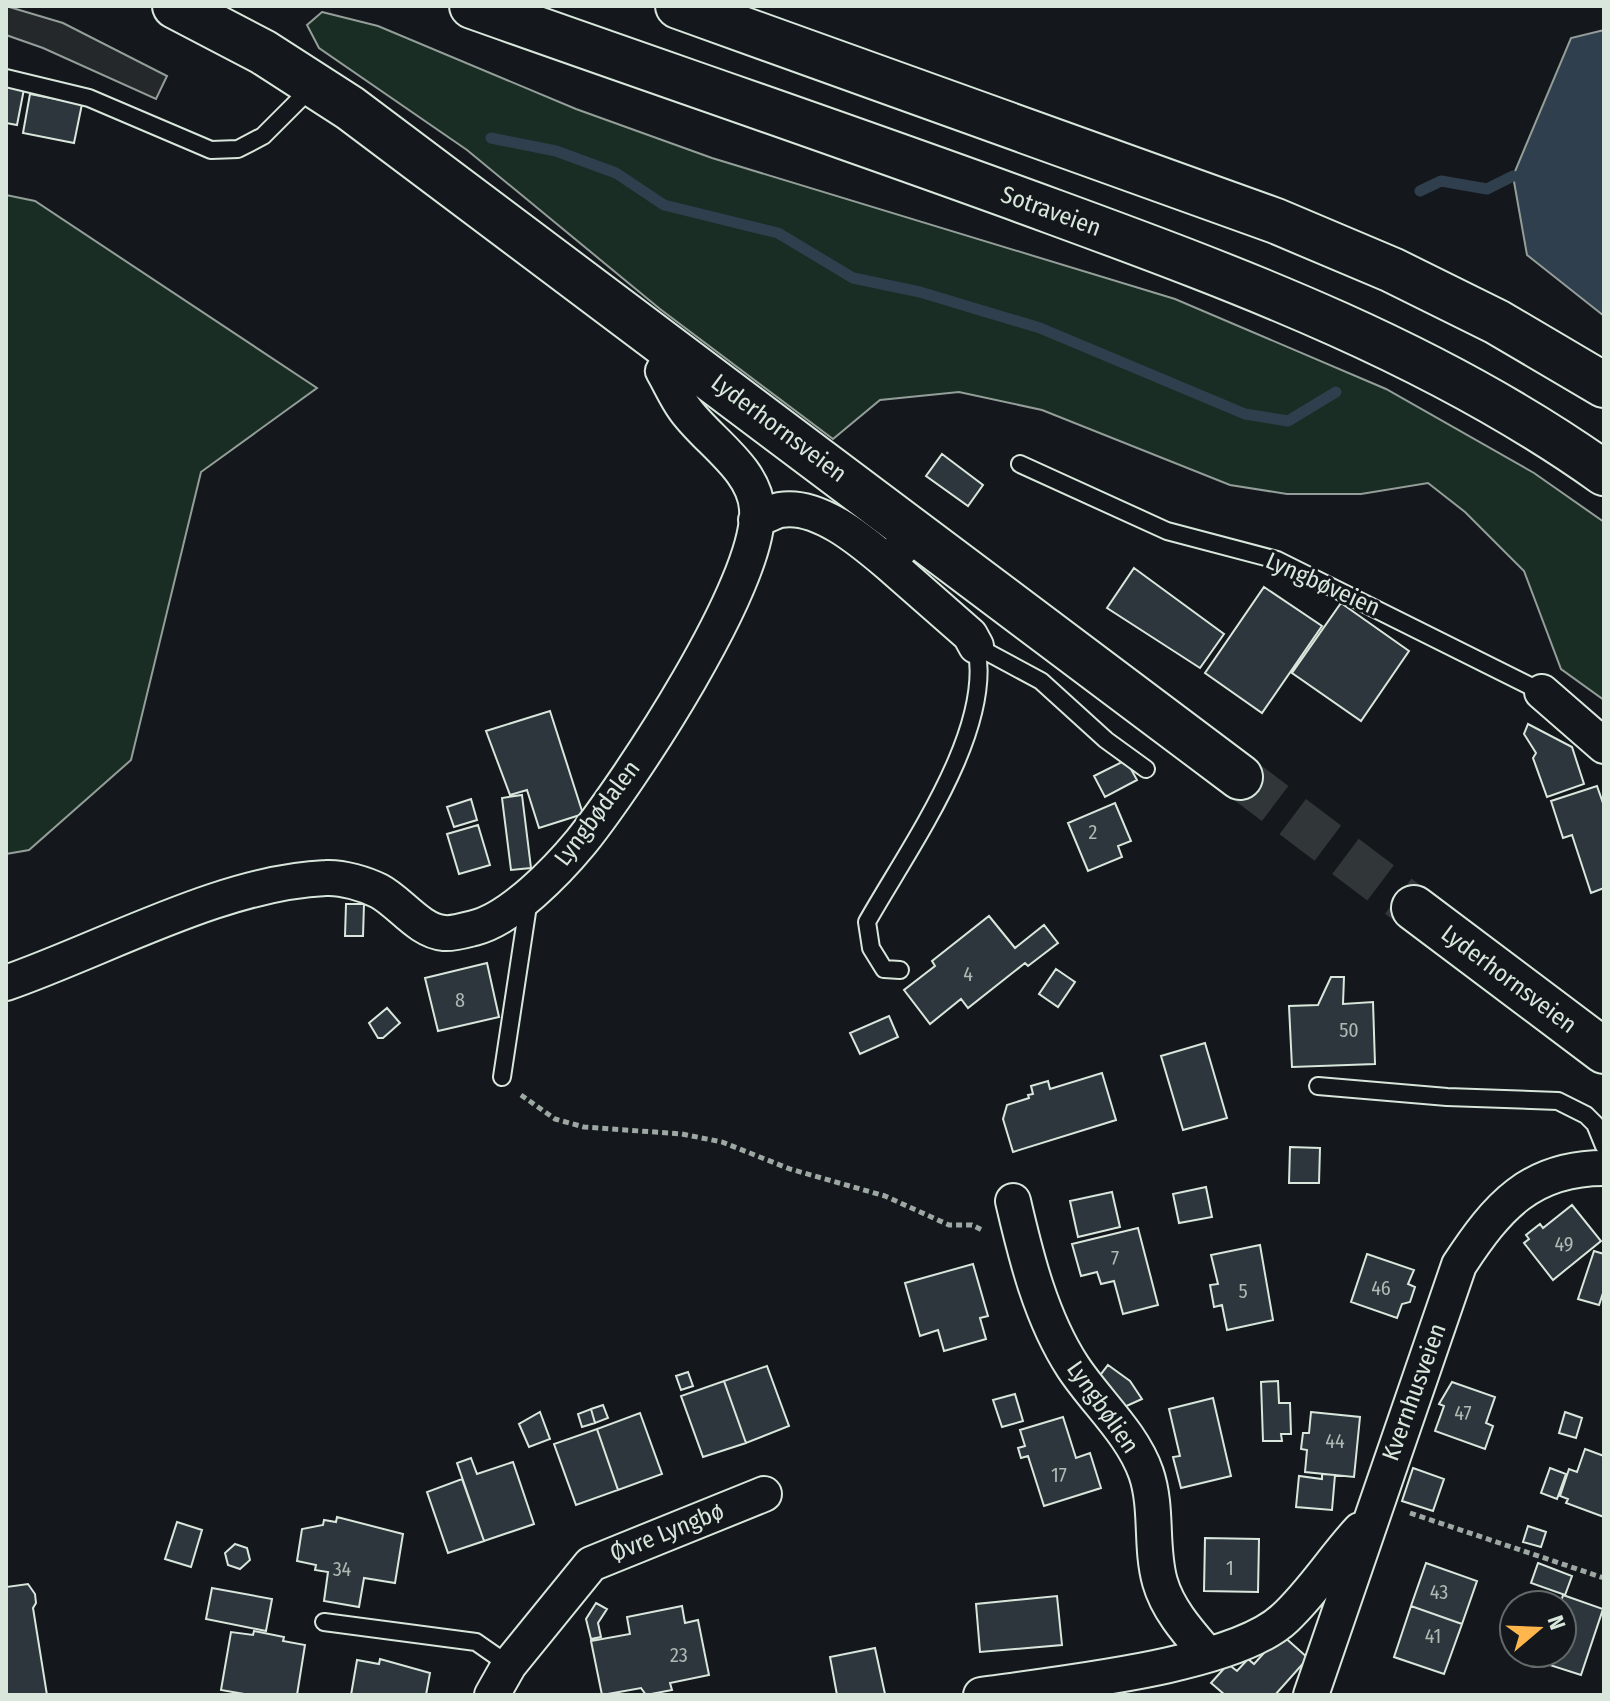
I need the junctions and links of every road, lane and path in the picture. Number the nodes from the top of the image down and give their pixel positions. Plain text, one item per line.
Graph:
1 (175, 6) edge
2 (472, 6) edge
3 (678, 6) edge
4 (6, 78) edge
5 (314, 85) junction
6 (676, 351) junction
7 (1604, 385) edge
8 (1020, 464) dead end
9 (1604, 473) edge
10 (756, 520) junction
11 (916, 531) junction
12 (888, 563) junction
13 (976, 646) junction
14 (1542, 692) joint
15 (1604, 746) edge
16 (1146, 769) dead end
17 (1240, 777) tunnel mouth
18 (530, 894) junction
19 (1414, 908) tunnel mouth
20 (900, 970) dead end
21 (6, 983) edge
22 (1604, 1051) edge
23 (502, 1077) joint
24 (1318, 1086) dead end
25 (1604, 1146) edge
26 (1604, 1168) edge
27 (1013, 1201) dead end
28 (1024, 1251) junction
29 (764, 1494) dead end
30 (1368, 1521) junction
31 (1604, 1578) edge
32 (324, 1622) dead end
33 (1207, 1654) junction
34 (509, 1665) junction
35 (492, 1695) edge
36 (981, 1695) edge
37 (1311, 1695) edge

1 - 5 main road, Lyderhornsveien
2 - 9 main road, Sotraveien
3 - 7 main road
4 - 5 lane
5 - 6 main road, Lyderhornsveien
6 - 10 street, Lyngbødalen
6 - 11 main road, Lyderhornsveien
8 - 14 lane, Lyngbøveien
10 - 12 street
10 - 18 street, Lyngbødalen
11 - 12 street
11 - 17 main road, Lyderhornsveien
12 - 13 street
13 - 16 lane
13 - 20 lane
14 - 15 street, Lyngbøveien
18 - 21 street, Lyngbødalen
18 - 23 lane
19 - 22 main road, Lyderhornsveien
23 - 28 path
24 - 25 lane
26 - 30 street, Kvernhusveien
27 - 28 street, Lyngbølien
28 - 33 street, Lyngbølien
29 - 34 street, Øvre Lyngbø
30 - 31 path
30 - 33 street
30 - 37 street, Kvernhusveien
32 - 34 lane
33 - 36 street
34 - 35 street, Øvre Lyngbø

